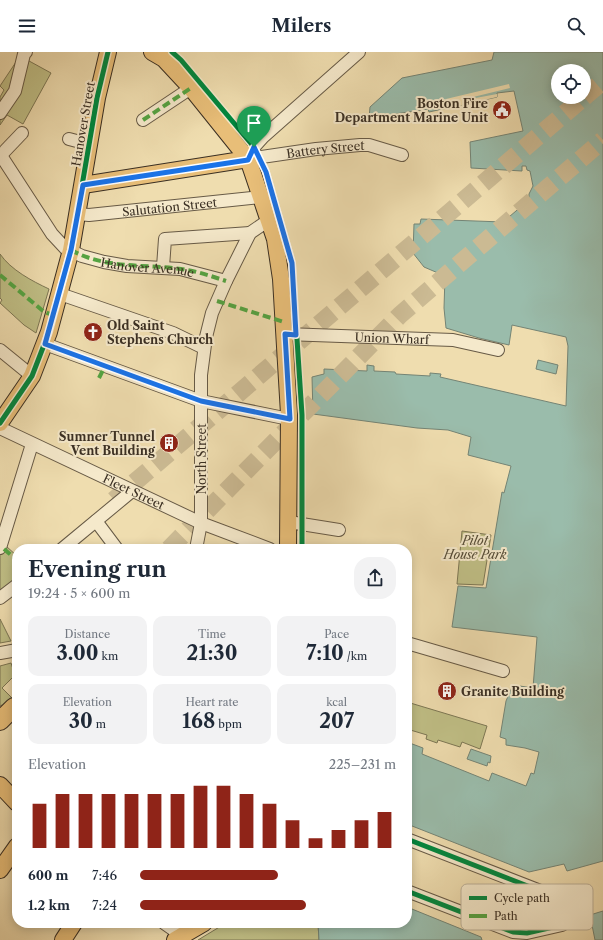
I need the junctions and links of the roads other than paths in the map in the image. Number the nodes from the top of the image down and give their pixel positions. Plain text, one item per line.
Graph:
1 (26, 52) edge
2 (108, 52) edge
3 (152, 52) edge
4 (359, 52) edge
5 (191, 88) junction
6 (0, 113) edge
7 (143, 120) dead end
8 (22, 133) dead end
9 (69, 139) dead end
10 (88, 144) junction
11 (0, 154) edge
12 (402, 155) dead end
13 (248, 160) junction
14 (83, 185) junction
15 (261, 197) junction
16 (78, 214) junction
17 (269, 220) junction
18 (250, 233) junction
19 (71, 250) junction
20 (163, 267) junction
21 (226, 281) junction
22 (60, 294) junction
23 (285, 334) junction
24 (45, 344) junction
25 (204, 348) junction
26 (0, 350) edge
27 (498, 350) dead end
28 (32, 376) junction
29 (201, 401) junction
30 (290, 419) junction
31 (0, 423) edge
32 (0, 428) edge
33 (32, 444) junction
34 (132, 491) junction
35 (96, 521) junction
36 (289, 522) junction
37 (201, 523) junction
38 (339, 530) dead end
39 (68, 544) edge
40 (113, 544) edge
41 (197, 544) edge
42 (257, 544) edge
43 (288, 544) edge
44 (0, 547) edge
45 (12, 589) edge
46 (0, 598) edge
47 (412, 644) edge
48 (12, 651) edge
49 (0, 653) edge
50 (503, 671) dead end
51 (12, 709) edge
52 (0, 721) edge
53 (0, 785) edge
54 (12, 798) edge
55 (412, 841) edge
56 (12, 853) edge
57 (0, 870) edge
58 (525, 884) edge
59 (412, 893) edge
60 (461, 912) edge
61 (71, 928) edge
62 (171, 928) edge
63 (196, 928) edge
64 (509, 930) edge
65 (538, 930) edge
66 (177, 939) edge
67 (63, 940) edge

1 - 6 street
2 - 10 main road, Hanover Street
3 - 5 main road
4 - 13 street
5 - 7 street
5 - 13 main road
8 - 11 street
9 - 10 street
10 - 14 main road, Hanover Street
11 - 19 street, Hanover Avenue
12 - 13 street, Battery Street
13 - 14 main road, Battery Street
13 - 15 main road
14 - 16 main road, Hanover Street
15 - 16 street, Salutation Street
15 - 17 main road
16 - 19 main road, Hanover Street
17 - 18 street, North Street
17 - 23 main road
18 - 20 street
18 - 21 street, North Street
19 - 20 street, Hanover Avenue
19 - 22 main road, Hanover Street
20 - 21 street, Hanover Avenue
21 - 25 street, North Street
22 - 24 main road, Hanover Street
22 - 25 street
23 - 27 street, Union Wharf
23 - 30 main road
24 - 28 main road, Hanover Street
24 - 29 street
25 - 29 street, North Street
26 - 28 street
28 - 31 main road, Hanover Street
29 - 30 street
29 - 37 street, North Street
30 - 36 main road
32 - 33 street, Fleet Street
33 - 34 street, Fleet Street
33 - 44 street
34 - 35 street
34 - 37 street, Fleet Street
35 - 39 street
35 - 40 street
36 - 38 street
36 - 43 main road
37 - 41 street, North Street
37 - 42 street, Fleet Street
45 - 46 street
47 - 50 street
48 - 49 street
51 - 52 highway
53 - 54 main road
55 - 58 street
56 - 57 main road
59 - 60 street
61 - 67 main road
62 - 66 street
63 - 66 main road
64 - 65 street

